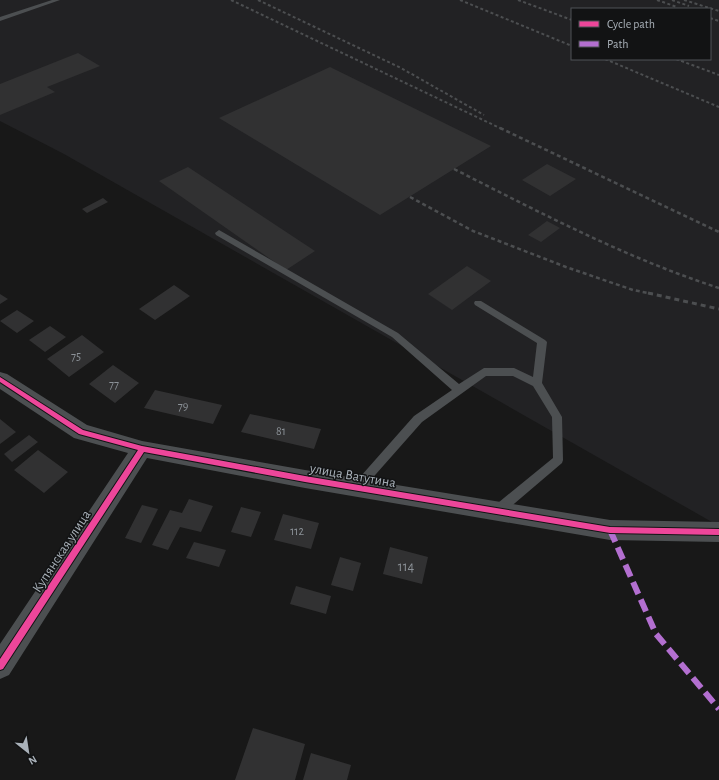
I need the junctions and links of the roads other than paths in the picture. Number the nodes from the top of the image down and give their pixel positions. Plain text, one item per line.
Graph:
1 (57, 0) edge
2 (0, 19) edge
3 (219, 233) dead end
4 (478, 303) dead end
5 (0, 379) edge
6 (537, 383) junction
7 (459, 390) junction
8 (142, 449) junction
9 (357, 488) junction
10 (497, 511) junction
11 (719, 532) edge
12 (0, 666) edge

1 - 2 lane
3 - 7 lane
4 - 6 lane
5 - 8 street, улица Ватутина
6 - 7 lane
6 - 10 lane
7 - 9 lane
8 - 9 street, улица Ватутина
8 - 12 street, Купянская улица
9 - 10 street, улица Ватутина
10 - 11 street, улица Ватутина

